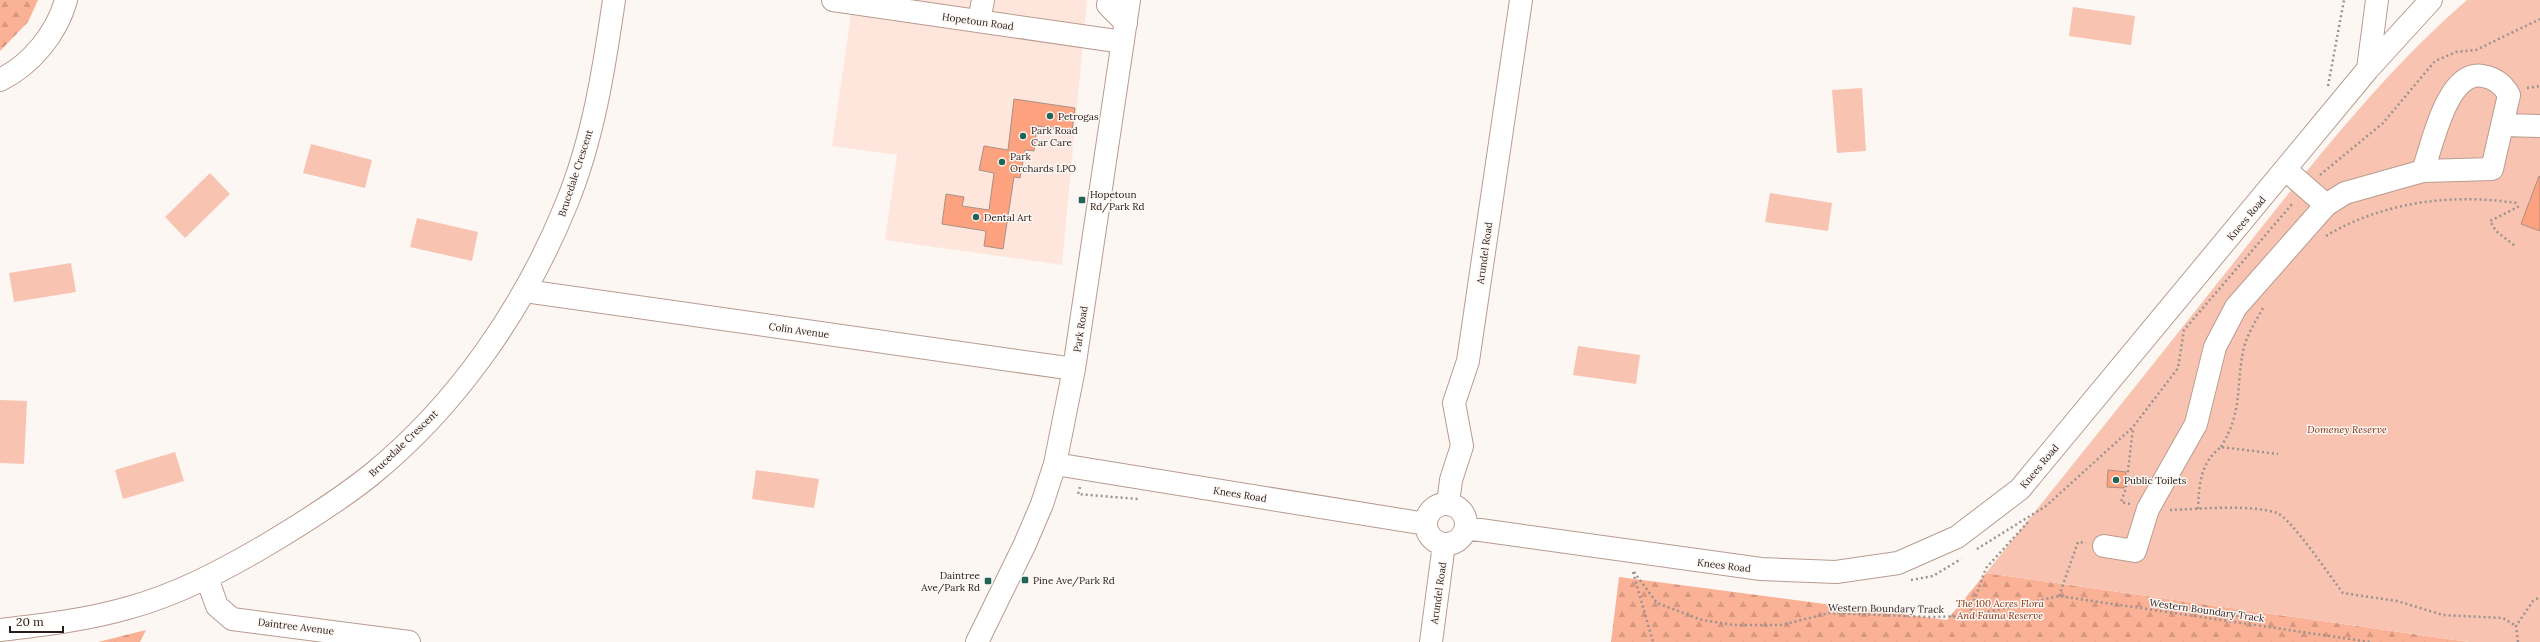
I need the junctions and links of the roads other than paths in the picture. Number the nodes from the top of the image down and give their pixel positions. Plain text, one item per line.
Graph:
1 (66, 0) edge
2 (614, 0) edge
3 (833, 0) edge
4 (982, 0) edge
5 (1109, 0) edge
6 (1129, 0) edge
7 (1521, 0) edge
8 (2377, 0) edge
9 (2430, 0) edge
10 (979, 21) junction
11 (1124, 33) junction
12 (2368, 70) junction
13 (0, 80) edge
14 (2502, 125) junction
15 (2540, 126) edge
16 (2286, 170) junction
17 (2423, 171) junction
18 (2326, 205) junction
19 (525, 291) junction
20 (1074, 369) junction
21 (1055, 464) junction
22 (1448, 504) junction
23 (1426, 524) junction
24 (1466, 528) junction
25 (1444, 544) junction
26 (2104, 546) road end
27 (207, 578) junction
28 (0, 630) edge
29 (408, 642) edge
30 (977, 642) edge
31 (1431, 642) edge

1 - 13 street
2 - 19 street, Brucedale Crescent
3 - 10 street, Hopetoun Road
4 - 10 street
5 - 11 street
6 - 11 street, Park Road
7 - 22 street, Arundel Road
8 - 12 street
9 - 12 street, Knees Road
10 - 11 street, Hopetoun Road
11 - 20 street, Park Road
12 - 16 street, Knees Road
14 - 15 street
14 - 17 street
14 - 17 street
16 - 18 street
16 - 24 street, Knees Road
17 - 18 street
18 - 26 street
19 - 20 street, Colin Avenue
19 - 27 street, Brucedale Crescent
20 - 21 street, Park Road
21 - 23 street, Knees Road
21 - 30 street, Park Road
22 - 23 street
22 - 24 street
23 - 25 street
24 - 25 street
25 - 31 street, Arundel Road
27 - 28 street, Brucedale Crescent
27 - 29 street, Daintree Avenue

